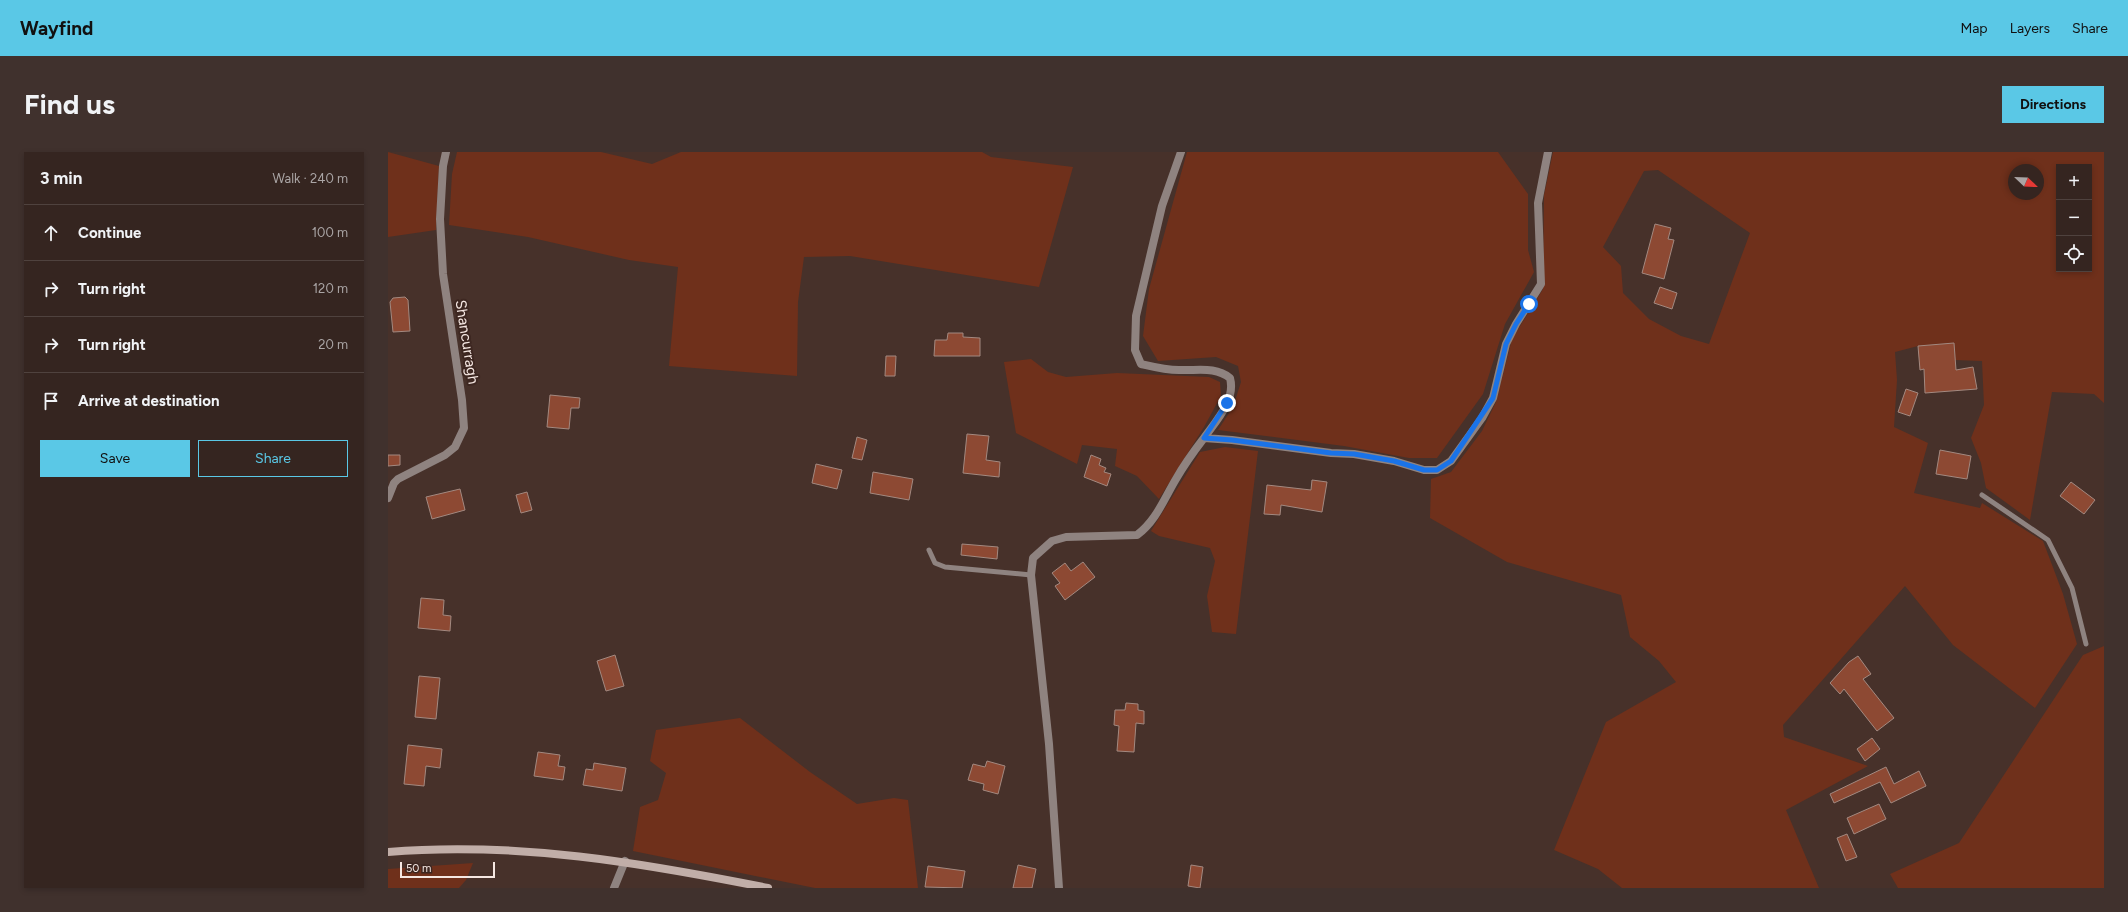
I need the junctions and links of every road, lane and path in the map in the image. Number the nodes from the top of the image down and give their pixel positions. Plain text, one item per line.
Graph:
1 (446, 152) edge
2 (1181, 152) edge
3 (1548, 152) edge
4 (1204, 438) junction
5 (1982, 495) dead end
6 (388, 498) edge
7 (929, 550) dead end
8 (1031, 575) junction
9 (2086, 644) dead end
10 (388, 852) edge
11 (625, 861) junction
12 (614, 888) edge
13 (768, 888) edge
14 (1059, 888) edge

1 - 6 street, Shancurragh
2 - 4 street
3 - 4 street
4 - 8 street
5 - 9 lane
7 - 8 lane
8 - 14 street
10 - 11 street
11 - 12 street
11 - 13 street

